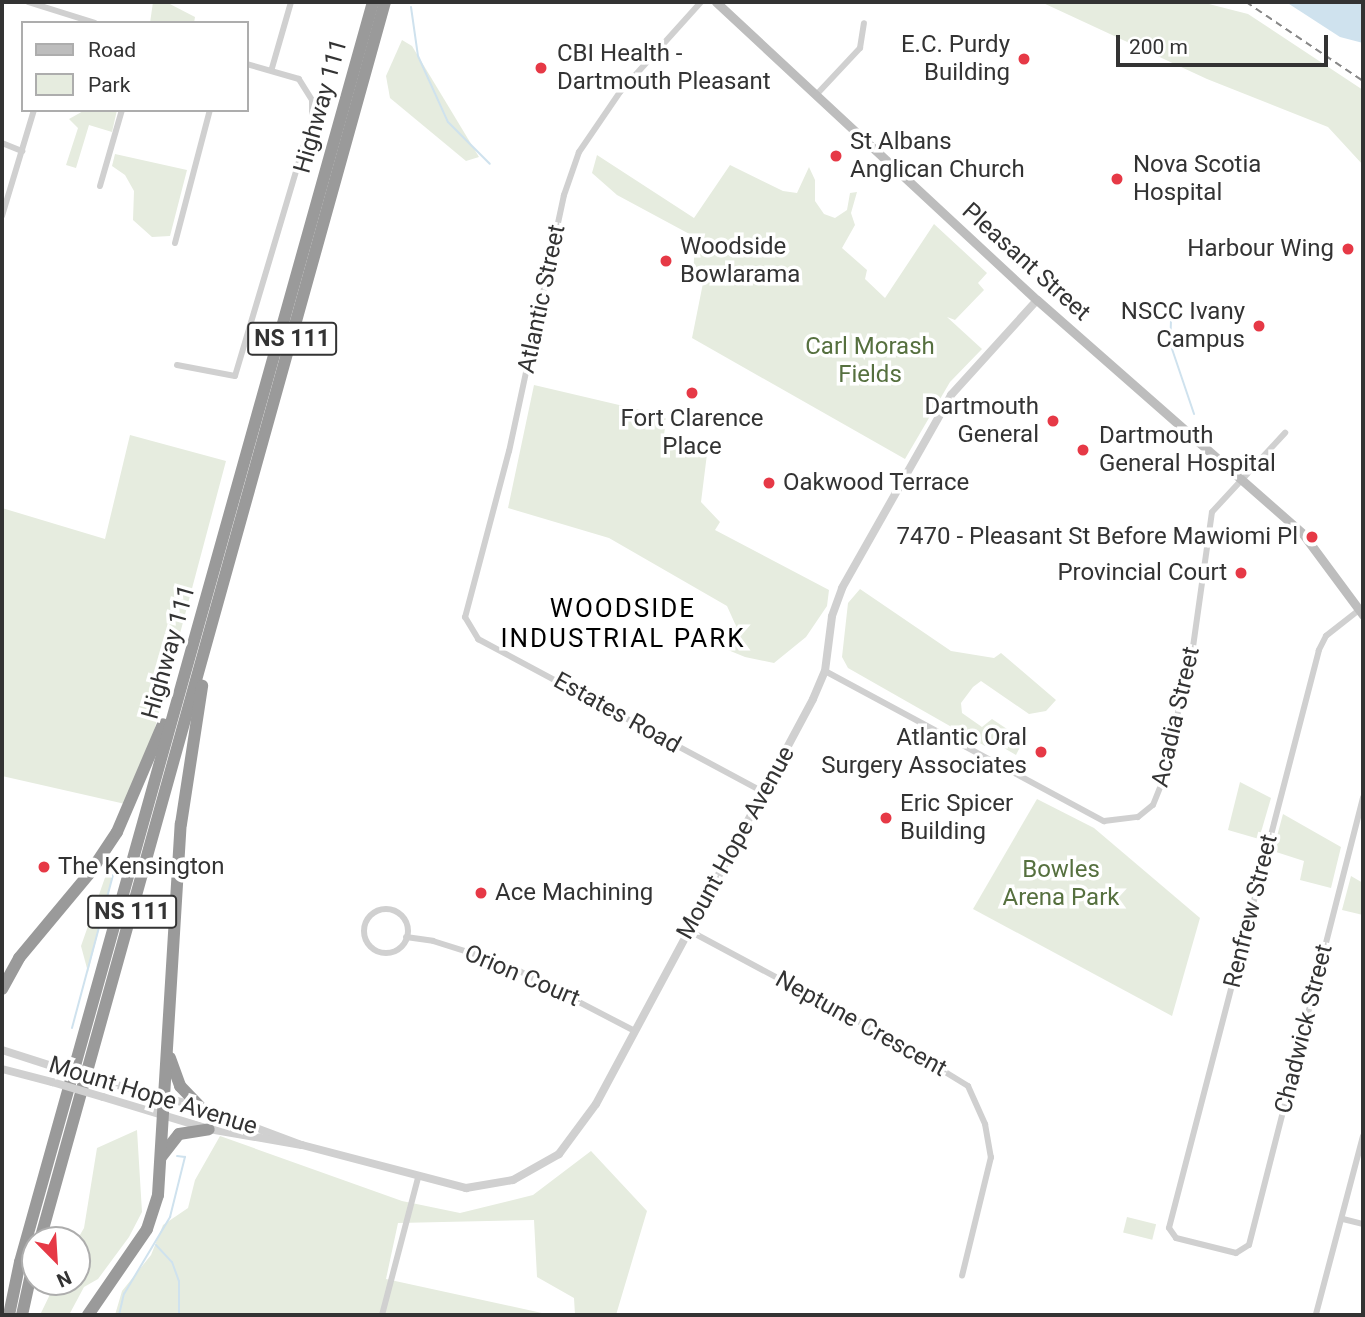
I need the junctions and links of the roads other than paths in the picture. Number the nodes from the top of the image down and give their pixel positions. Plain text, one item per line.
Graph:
1 (28, 2) edge
2 (291, 2) edge
3 (373, 2) edge
4 (385, 2) edge
5 (701, 2) edge
6 (716, 2) edge
7 (63, 13) junction
8 (61, 21) edge
9 (89, 21) edge
10 (864, 23) dead end
11 (248, 64) edge
12 (272, 68) junction
13 (817, 94) junction
14 (33, 112) edge
15 (121, 112) edge
16 (209, 112) edge
17 (2, 143) edge
18 (22, 151) junction
19 (100, 186) dead end
20 (2, 216) edge
21 (175, 243) dead end
22 (1037, 300) junction
23 (177, 365) dead end
24 (1285, 433) dead end
25 (1241, 478) junction
26 (234, 496) junction
27 (223, 583) junction
28 (1361, 612) edge
29 (471, 634) joint
30 (825, 671) junction
31 (763, 792) junction
32 (1363, 797) edge
33 (688, 930) junction
34 (406, 937) junction
35 (2, 989) edge
36 (633, 1030) junction
37 (2, 1050) edge
38 (169, 1055) junction
39 (2, 1069) edge
40 (162, 1097) junction
41 (200, 1107) junction
42 (160, 1115) junction
43 (209, 1129) junction
44 (1363, 1136) edge
45 (302, 1145) junction
46 (160, 1157) junction
47 (418, 1178) junction
48 (1343, 1219) junction
49 (1363, 1224) edge
50 (44, 1226) edge
51 (1236, 1252) joint
52 (962, 1276) dead end
53 (26, 1296) edge
54 (1316, 1314) edge
55 (9, 1315) edge
56 (22, 1315) edge
57 (88, 1315) edge
58 (382, 1315) edge

1 - 7 street
2 - 12 street
3 - 26 highway, Highway 111 / NS 111
4 - 27 highway, Highway 111 / NS 111
5 - 29 street, Atlantic Street
6 - 13 main road, Pleasant Street
7 - 8 street
7 - 9 street
10 - 13 street
11 - 12 street
12 - 23 street
13 - 22 main road, Pleasant Street
14 - 18 street
15 - 19 street
16 - 21 street
17 - 18 street
18 - 20 street
22 - 25 main road, Pleasant Street
22 - 30 street, Mount Hope Avenue
24 - 25 street, Acadia Street
25 - 28 main road, Pleasant Street
25 - 30 street, Acadia Street
26 - 35 highway
26 - 55 highway, Highway 111 / NS 111
27 - 38 highway
27 - 50 highway, Highway 111 / NS 111
28 - 51 street, Renfrew Street
29 - 31 street, Estates Road
30 - 31 street, Mount Hope Avenue
31 - 33 street, Mount Hope Avenue
32 - 51 street, Chadwick Street
33 - 36 street, Mount Hope Avenue
33 - 52 street, Neptune Crescent
34 - 34 street
34 - 36 street, Orion Court
36 - 47 street, Mount Hope Avenue
37 - 40 street, Mount Hope Avenue, bridge
38 - 40 highway
38 - 41 highway
39 - 42 street, Mount Hope Avenue, bridge
40 - 41 street, Mount Hope Avenue
40 - 42 highway
41 - 45 street, Mount Hope Avenue
42 - 43 street, Mount Hope Avenue
42 - 46 highway
43 - 45 street, Mount Hope Avenue
43 - 46 highway
44 - 48 street
45 - 47 street, Mount Hope Avenue
46 - 57 highway
47 - 58 street
48 - 49 street
48 - 54 street
53 - 56 highway

